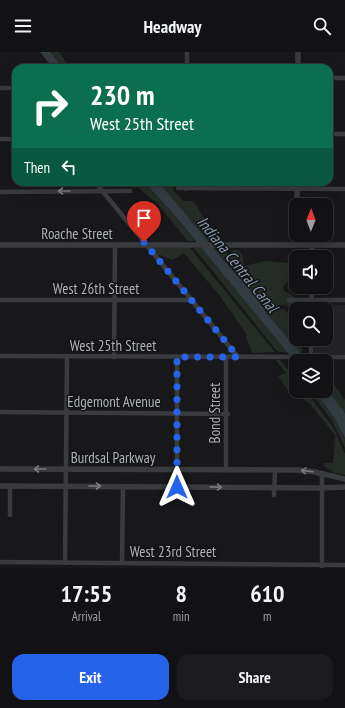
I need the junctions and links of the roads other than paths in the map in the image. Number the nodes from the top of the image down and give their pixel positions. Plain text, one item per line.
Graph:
1 (187, 52) edge
2 (298, 52) edge
3 (187, 64) edge
4 (298, 64) edge
5 (333, 78) edge
6 (345, 78) edge
7 (0, 88) edge
8 (12, 88) edge
9 (333, 134) edge
10 (345, 134) edge
11 (12, 139) edge
12 (0, 140) edge
13 (98, 186) edge
14 (178, 188) dead end
15 (186, 188) joint
16 (297, 189) junction
17 (345, 189) edge
18 (130, 191) dead end
19 (0, 192) edge
20 (103, 192) junction
21 (297, 198) edge
22 (0, 245) edge
23 (115, 245) junction
24 (146, 245) junction
25 (296, 245) joint
26 (312, 245) junction
27 (345, 245) edge
28 (312, 250) edge
29 (312, 294) edge
30 (0, 300) edge
31 (192, 300) junction
32 (289, 300) dead end
33 (312, 300) junction
34 (345, 300) edge
35 (114, 301) junction
36 (0, 356) edge
37 (289, 356) edge
38 (67, 357) junction
39 (114, 357) junction
40 (177, 357) junction
41 (226, 357) junction
42 (238, 357) junction
43 (333, 357) edge
44 (345, 357) edge
45 (0, 412) edge
46 (67, 412) junction
47 (177, 413) junction
48 (227, 414) junction
49 (0, 469) edge
50 (66, 469) junction
51 (177, 470) junction
52 (226, 470) junction
53 (275, 470) junction
54 (322, 474) junction
55 (345, 479) edge
56 (0, 486) edge
57 (10, 486) junction
58 (66, 486) junction
59 (123, 486) junction
60 (177, 487) junction
61 (275, 487) junction
62 (345, 487) edge
63 (322, 488) junction
64 (274, 496) dead end
65 (10, 516) dead end
66 (0, 562) edge
67 (65, 563) junction
68 (122, 563) junction
69 (345, 565) edge
70 (322, 566) edge

1 - 3 street
2 - 4 street
5 - 6 street
7 - 8 street
9 - 10 street
11 - 12 street
13 - 20 street
14 - 15 street
15 - 16 street
16 - 17 street
16 - 21 street
18 - 20 street
20 -> 19 street
20 - 24 street
22 - 23 street, Roache Street
23 - 24 street, Roache Street
23 - 35 street
24 - 25 street, Roache Street
24 - 31 street
25 - 26 street, Roache Street
26 - 27 street, Roache Street
26 - 28 street
29 - 33 street
30 - 35 street, West 26th Street
31 - 35 street, West 26th Street
31 - 42 street
32 - 33 street
33 - 34 street
35 - 39 street
36 - 38 street, West 25th Street
37 - 42 street, West 25th Street
38 - 39 street, West 25th Street
38 - 46 street
39 - 40 street, West 25th Street
40 - 41 street, West 25th Street
40 - 47 street
41 - 42 street, West 25th Street
41 - 48 street, Bond Street
43 - 44 street, West 25th Street
45 - 46 street, Edgemont Avenue
46 - 47 street, Edgemont Avenue
46 - 50 street
47 - 48 street, Edgemont Avenue
47 - 51 street
48 - 52 street, Bond Street
50 -> 49 street, Burdsal Parkway
50 - 51 street, Burdsal Parkway
50 - 58 street
51 - 52 street, Burdsal Parkway
51 - 60 street
52 - 53 street, Burdsal Parkway
54 -> 53 street, Burdsal Parkway
53 - 61 street
54 - 55 street, Burdsal Parkway
54 - 63 street
56 - 57 street, Burdsal Parkway
57 - 58 street, Burdsal Parkway
57 - 65 street
58 -> 59 street, Burdsal Parkway
58 - 67 street
59 - 60 street, Burdsal Parkway
59 - 68 street
60 -> 61 street, Burdsal Parkway
61 - 63 street, Burdsal Parkway
61 - 64 street
62 - 63 street, Burdsal Parkway
63 - 70 street
66 - 67 street, West 23rd Street
67 - 68 street, West 23rd Street
68 - 70 street, West 23rd Street
69 - 70 street, West 23rd Street

